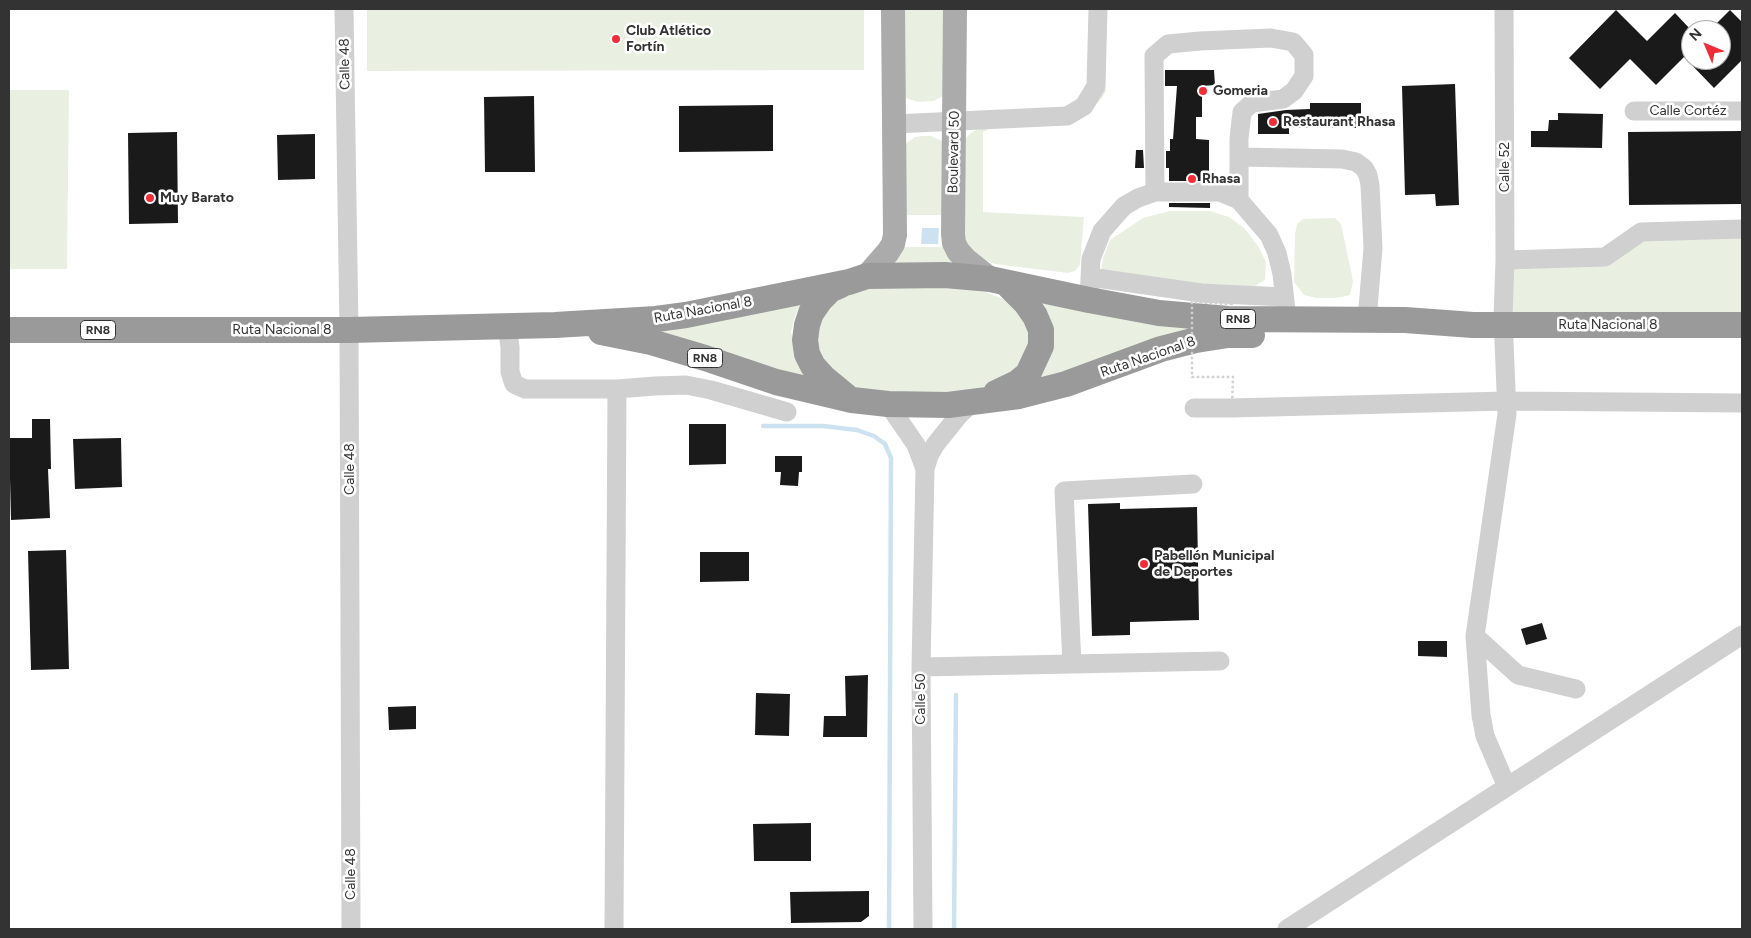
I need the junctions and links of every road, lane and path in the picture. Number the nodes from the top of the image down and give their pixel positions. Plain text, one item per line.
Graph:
1 (344, 9) edge
2 (893, 9) edge
3 (956, 9) edge
4 (1098, 9) edge
5 (1504, 9) edge
6 (1634, 111) dead end
7 (1742, 111) edge
8 (955, 121) junction
9 (894, 124) junction
10 (1239, 158) junction
11 (1155, 192) junction
12 (1239, 200) junction
13 (1742, 229) edge
14 (1505, 260) junction
15 (858, 279) junction
16 (998, 281) junction
17 (1089, 289) junction
18 (1202, 298) dead end
19 (1285, 308) junction
20 (1367, 320) junction
21 (555, 325) junction
22 (1473, 325) junction
23 (1504, 325) junction
24 (1742, 325) edge
25 (507, 326) junction
26 (9, 330) edge
27 (349, 330) junction
28 (617, 389) junction
29 (852, 400) junction
30 (1506, 401) junction
31 (973, 403) junction
32 (1742, 403) edge
33 (888, 404) junction
34 (1194, 408) dead end
35 (1232, 408) junction
36 (787, 412) dead end
37 (925, 469) junction
38 (1193, 484) dead end
39 (1742, 635) edge
40 (1475, 636) junction
41 (1220, 661) dead end
42 (1072, 664) junction
43 (921, 667) junction
44 (1576, 690) dead end
45 (1507, 787) junction
46 (351, 929) edge
47 (614, 929) edge
48 (923, 929) edge
49 (1287, 929) edge

1 - 27 street, Calle 48
2 - 9 main road
3 - 8 main road, Boulevard 50
4 - 8 street
5 - 14 street, Calle 52
6 - 7 street, Calle Cortéz
8 - 9 street
8 - 16 main road, Boulevard 50
9 - 15 main road
10 - 11 street
10 - 12 street
10 - 20 street
11 - 12 street
11 - 17 street
12 - 19 street
13 - 14 street
14 - 23 street, Calle 52
15 - 16 highway, Ruta Nacional 8 / RN8
15 - 21 highway, Ruta Nacional 8 / RN8
15 - 29 highway, Ruta Nacional 8 / RN8
16 - 17 highway, Ruta Nacional 8 / RN8
16 - 31 highway, Ruta Nacional 8 / RN8
17 - 19 highway, Ruta Nacional 8 / RN8
18 - 35 path, bridge
19 - 20 highway, Ruta Nacional 8 / RN8
20 - 22 highway, Ruta Nacional 8 / RN8
21 - 25 highway, Ruta Nacional 8 / RN8
21 - 29 highway, Ruta Nacional 8 / RN8
22 - 23 highway, Ruta Nacional 8 / RN8
22 - 31 highway, Ruta Nacional 8 / RN8
23 - 24 highway, Ruta Nacional 8 / RN8
23 - 30 street, Calle 52
25 - 27 highway, Ruta Nacional 8 / RN8
25 - 28 street
26 - 27 highway, Ruta Nacional 8 / RN8
27 - 46 street, Calle 48
28 - 36 street
28 - 47 street
29 - 33 highway, Ruta Nacional 8 / RN8
30 - 32 street
30 - 35 street
30 - 40 street, Calle 52
31 - 33 highway, Ruta Nacional 8 / RN8
31 - 37 street, Calle 50
33 - 37 street, Calle 50
34 - 35 street
37 - 43 street, Calle 50
38 - 42 street
39 - 45 street
40 - 44 street
40 - 45 street, Calle 52
41 - 42 street
42 - 43 street
43 - 48 street, Calle 50
45 - 49 street

